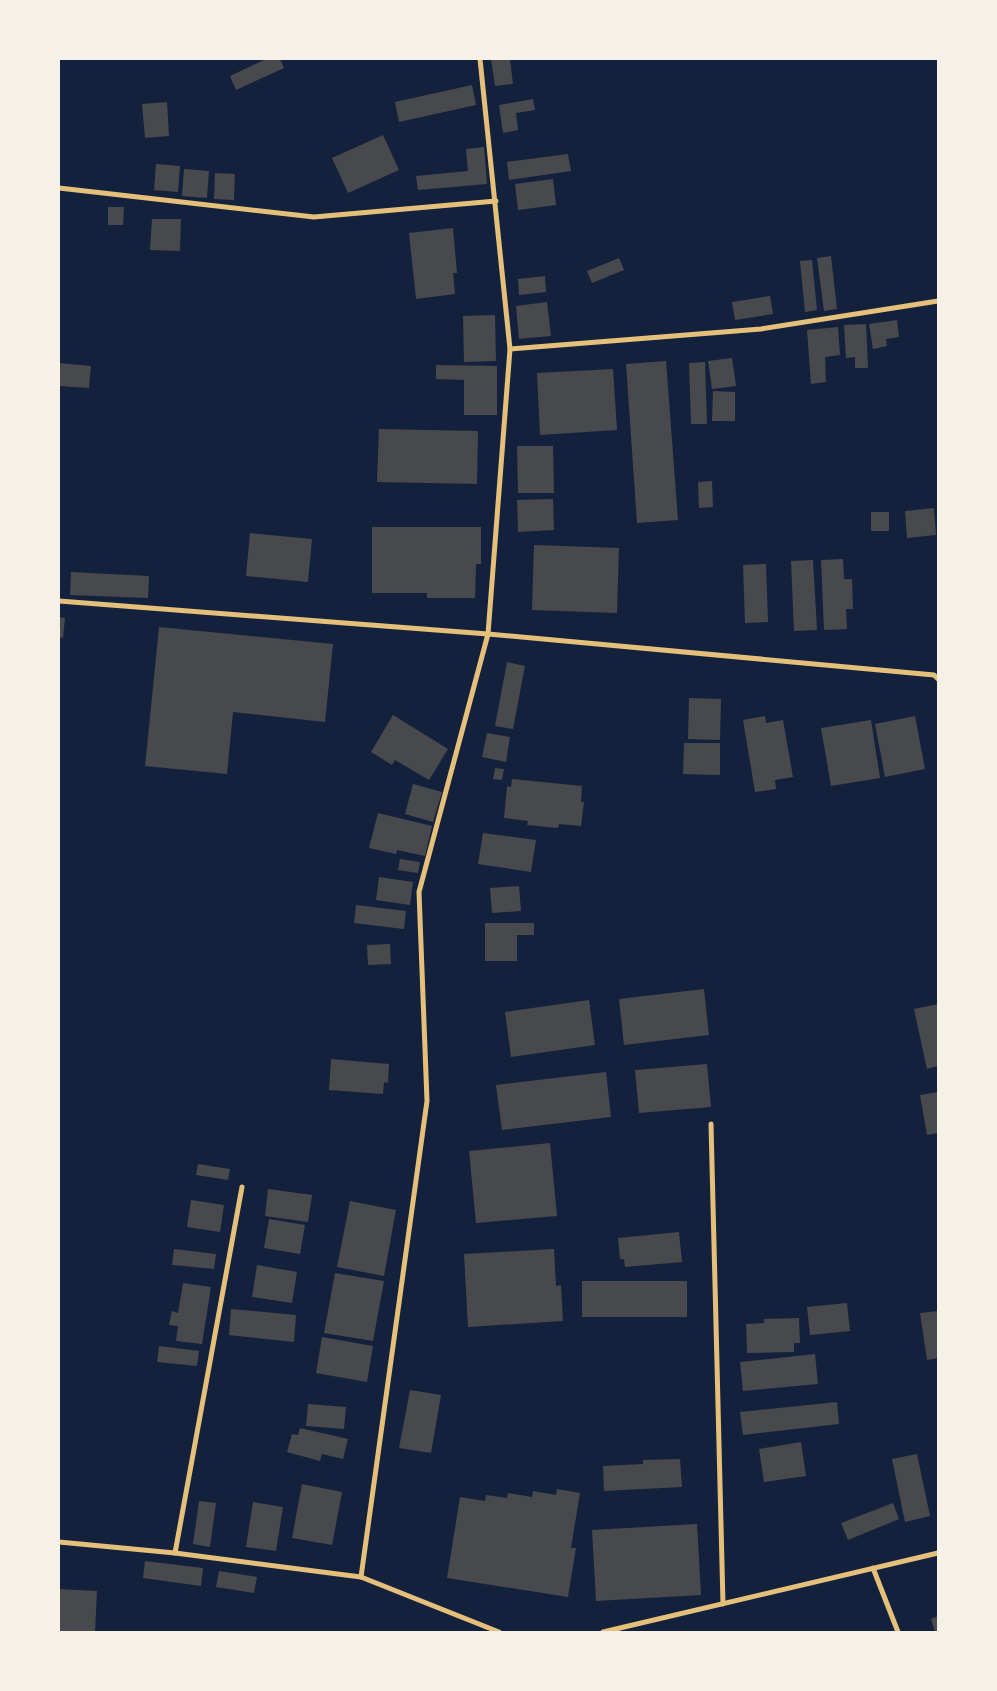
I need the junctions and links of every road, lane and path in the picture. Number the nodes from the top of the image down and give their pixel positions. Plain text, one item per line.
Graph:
1 (480, 59) edge
2 (59, 188) edge
3 (496, 200) junction
4 (938, 301) edge
5 (510, 349) junction
6 (59, 601) edge
7 (488, 634) junction
8 (937, 676) edge
9 (711, 1124) dead end
10 (242, 1187) dead end
11 (59, 1542) edge
12 (938, 1552) edge
13 (175, 1553) junction
14 (873, 1568) junction
15 (361, 1577) junction
16 (723, 1604) junction
17 (499, 1632) edge
18 (603, 1632) edge
19 (898, 1632) edge

1 - 3 street
2 - 3 street
3 - 5 street
4 - 5 street
5 - 7 street
6 - 7 street
7 - 8 street
7 - 15 street
9 - 16 street
10 - 13 street
11 - 13 street
12 - 14 street
13 - 15 street
14 - 16 street
14 - 19 street
15 - 17 street
16 - 18 street

